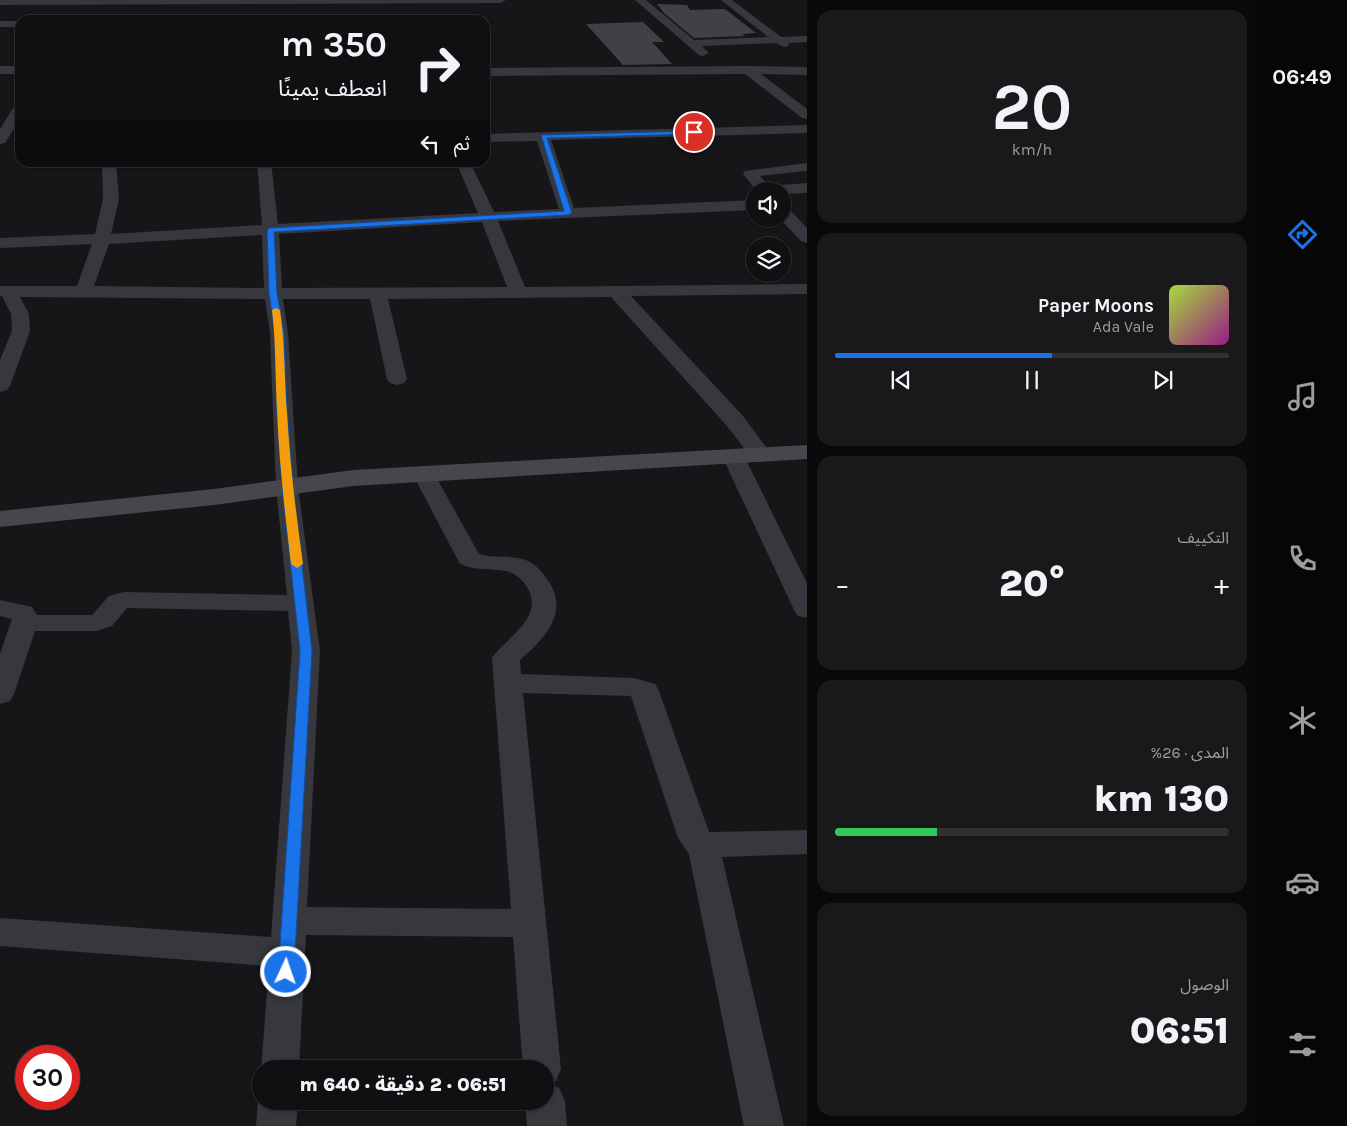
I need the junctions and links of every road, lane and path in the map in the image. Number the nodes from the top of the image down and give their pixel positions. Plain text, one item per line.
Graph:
1 (394, 0) edge
2 (426, 0) edge
3 (501, 0) edge
4 (640, 0) edge
5 (726, 0) edge
6 (58, 1) edge
7 (120, 1) edge
8 (0, 2) edge
9 (184, 4) edge
10 (392, 15) edge
11 (0, 24) edge
12 (15, 24) edge
13 (807, 39) edge
14 (778, 40) junction
15 (691, 44) junction
16 (792, 49) dead end
17 (0, 70) edge
18 (15, 70) edge
19 (722, 70) junction
20 (748, 70) junction
21 (807, 71) edge
22 (490, 72) edge
23 (807, 115) edge
24 (15, 116) edge
25 (807, 129) edge
26 (543, 137) junction
27 (490, 138) edge
28 (0, 140) edge
29 (109, 167) edge
30 (265, 167) edge
31 (465, 167) edge
32 (807, 167) edge
33 (757, 182) edge
34 (807, 188) edge
35 (791, 189) edge
36 (746, 205) edge
37 (568, 213) junction
38 (488, 216) junction
39 (791, 221) edge
40 (270, 230) junction
41 (807, 238) edge
42 (102, 239) junction
43 (0, 243) edge
44 (807, 289) edge
45 (4, 291) edge
46 (84, 291) junction
47 (616, 291) junction
48 (518, 292) junction
49 (273, 293) junction
50 (378, 294) junction
51 (397, 379) dead end
52 (0, 386) edge
53 (807, 452) edge
54 (761, 455) junction
55 (733, 456) junction
56 (423, 474) junction
57 (288, 487) junction
58 (0, 519) edge
59 (805, 601) edge
60 (301, 603) junction
61 (0, 608) edge
62 (24, 623) junction
63 (509, 683) junction
64 (0, 694) edge
65 (807, 842) edge
66 (701, 845) junction
67 (530, 923) junction
68 (0, 932) edge
69 (288, 937) junction
70 (281, 1060) edge
71 (541, 1060) edge
72 (277, 1110) edge
73 (546, 1110) edge
74 (276, 1126) edge
75 (547, 1126) edge
76 (764, 1126) edge

1 - 2 street
1 - 9 street
1 - 10 street
2 - 3 street
4 - 15 street
5 - 14 street
6 - 7 street
6 - 8 street
7 - 9 street
11 - 12 street
13 - 14 street
14 - 15 street
14 - 16 street
15 - 19 street
17 - 18 street
19 - 20 street
19 - 22 street
20 - 21 street
20 - 23 street
24 - 28 street
25 - 26 street
26 - 27 street
26 - 37 street
29 - 42 street
30 - 40 street
31 - 38 street
32 - 33 street
34 - 35 street
36 - 37 street
37 - 38 street
38 - 40 street
38 - 48 street
39 - 41 street
40 - 42 street
40 - 49 street
42 - 43 street
42 - 46 street
44 - 47 street
45 - 46 street
45 - 52 street
46 - 49 street
47 - 48 street
47 - 54 street
48 - 50 street
49 - 50 street
49 - 57 street
50 - 51 street
53 - 54 street
54 - 55 street
55 - 56 street
55 - 59 street
56 - 57 street
56 - 63 street
57 - 58 street
57 - 60 street
60 - 62 street
60 - 69 street
61 - 62 street
62 - 64 street
63 - 66 street
63 - 67 street
65 - 66 street
66 - 76 street
67 - 69 street
67 - 71 street
68 - 69 street
69 - 70 street
72 - 74 street
73 - 75 street

